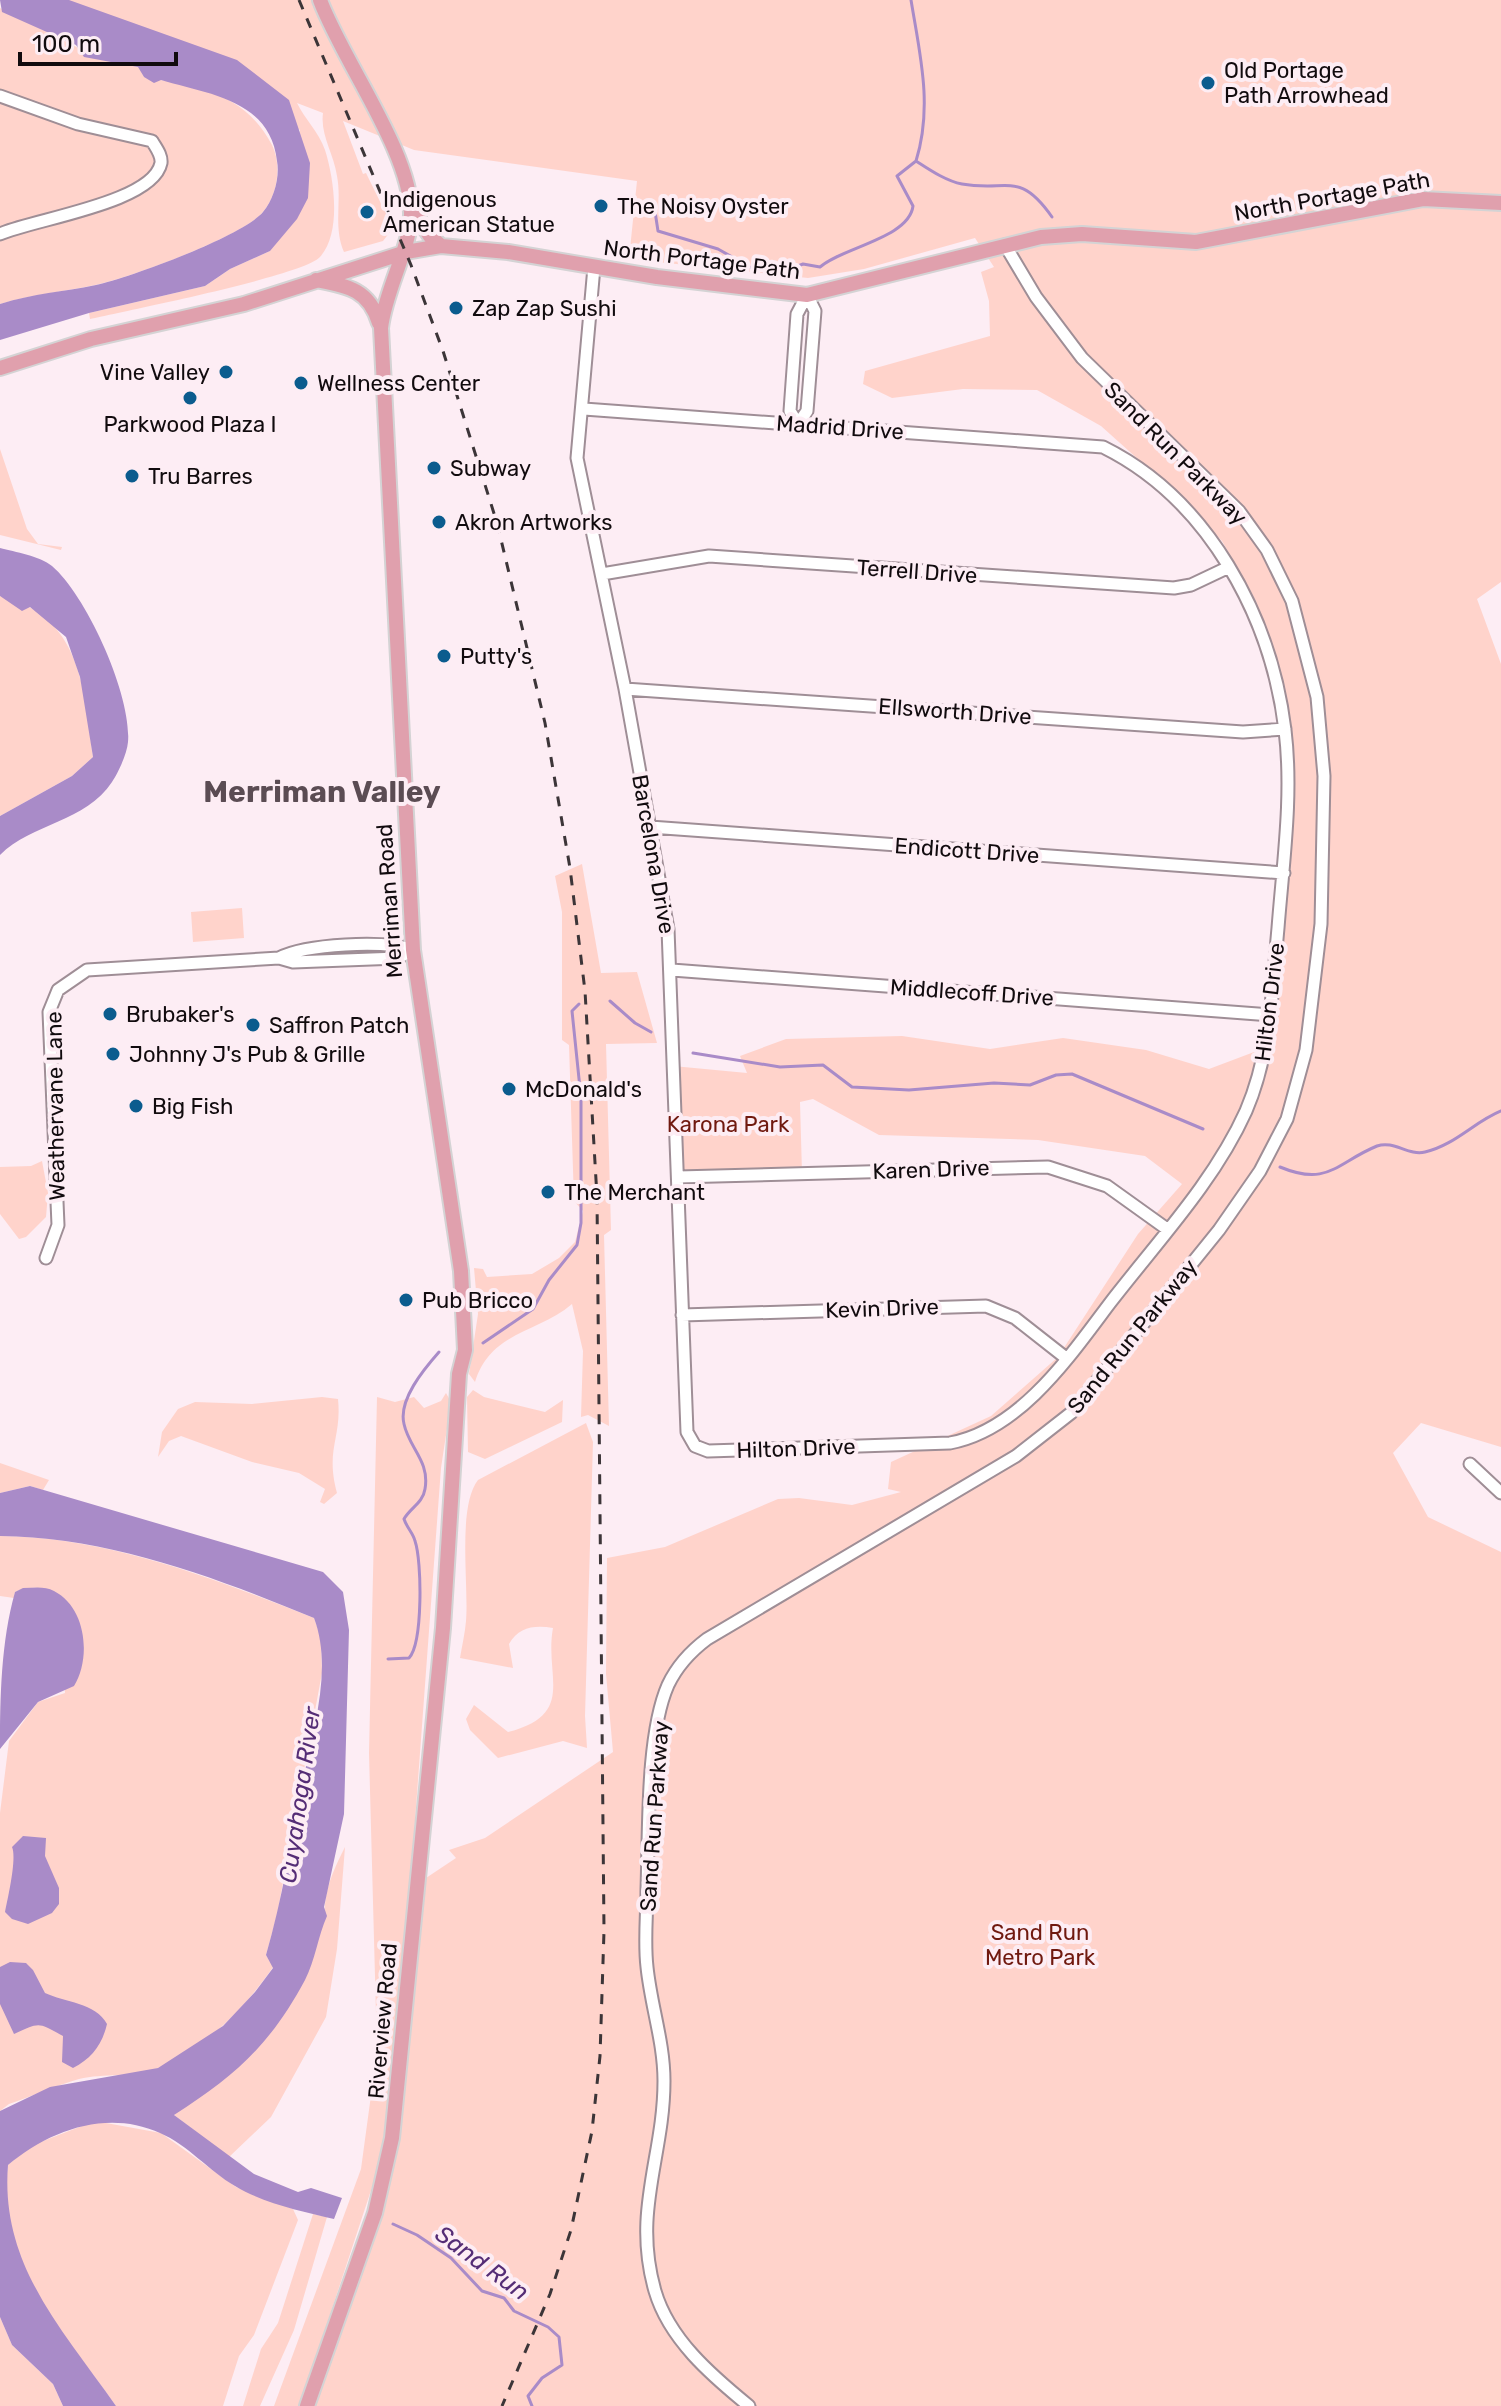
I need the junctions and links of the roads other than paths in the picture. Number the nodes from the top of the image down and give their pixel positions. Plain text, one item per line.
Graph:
1 (320, 0) edge
2 (0, 96) edge
3 (1501, 203) edge
4 (409, 205) junction
5 (0, 234) edge
6 (1005, 245) junction
7 (441, 246) junction
8 (400, 254) junction
9 (594, 267) junction
10 (316, 280) junction
11 (807, 295) junction
12 (381, 328) junction
13 (0, 368) edge
14 (584, 409) junction
15 (798, 424) junction
16 (1096, 446) joint
17 (1229, 567) junction
18 (602, 574) junction
19 (625, 689) junction
20 (1285, 729) junction
21 (650, 827) junction
22 (1284, 873) junction
23 (413, 950) junction
24 (672, 970) junction
25 (1271, 1015) junction
26 (678, 1177) junction
27 (1167, 1229) junction
28 (46, 1258) dead end
29 (682, 1315) junction
30 (1066, 1358) junction
31 (695, 1446) joint
32 (1470, 1464) dead end
33 (1501, 1493) edge
34 (443, 1628) joint
35 (307, 2406) edge
36 (749, 2406) edge

1 - 4 main road, Merriman Road
2 - 5 street
3 - 6 main road, North Portage Path
4 - 7 main road
4 - 8 main road, Merriman Road
6 - 11 main road, North Portage Path
6 - 36 street, Sand Run Parkway
7 - 8 main road, North Portage Path
7 - 9 main road, North Portage Path
8 - 10 main road, North Portage Path
8 - 12 main road, Merriman Road
9 - 11 main road, North Portage Path
9 - 14 street, Barcelona Drive
10 - 12 main road
10 - 13 main road, North Portage Path
11 - 15 street
11 - 15 street
12 - 23 main road, Merriman Road
14 - 15 street, Madrid Drive
14 - 18 street, Barcelona Drive
15 - 16 street, Madrid Drive
16 - 17 street, Hilton Drive
17 - 18 street, Terrell Drive
17 - 20 street, Hilton Drive
18 - 19 street, Barcelona Drive
19 - 20 street, Ellsworth Drive
19 - 21 street, Barcelona Drive
20 - 22 street, Hilton Drive
21 - 22 street, Endicott Drive
21 - 24 street, Barcelona Drive
22 - 25 street, Hilton Drive
23 - 28 street, Weathervane Lane
23 - 34 main road, Merriman Road
24 - 25 street, Middlecoff Drive
24 - 26 street, Barcelona Drive
25 - 27 street, Hilton Drive
26 - 27 street, Karen Drive
26 - 29 street, Barcelona Drive
27 - 30 street, Hilton Drive
29 - 30 street, Kevin Drive
29 - 31 street, Barcelona Drive
30 - 31 street, Hilton Drive
32 - 33 street
34 - 35 main road, Riverview Road

